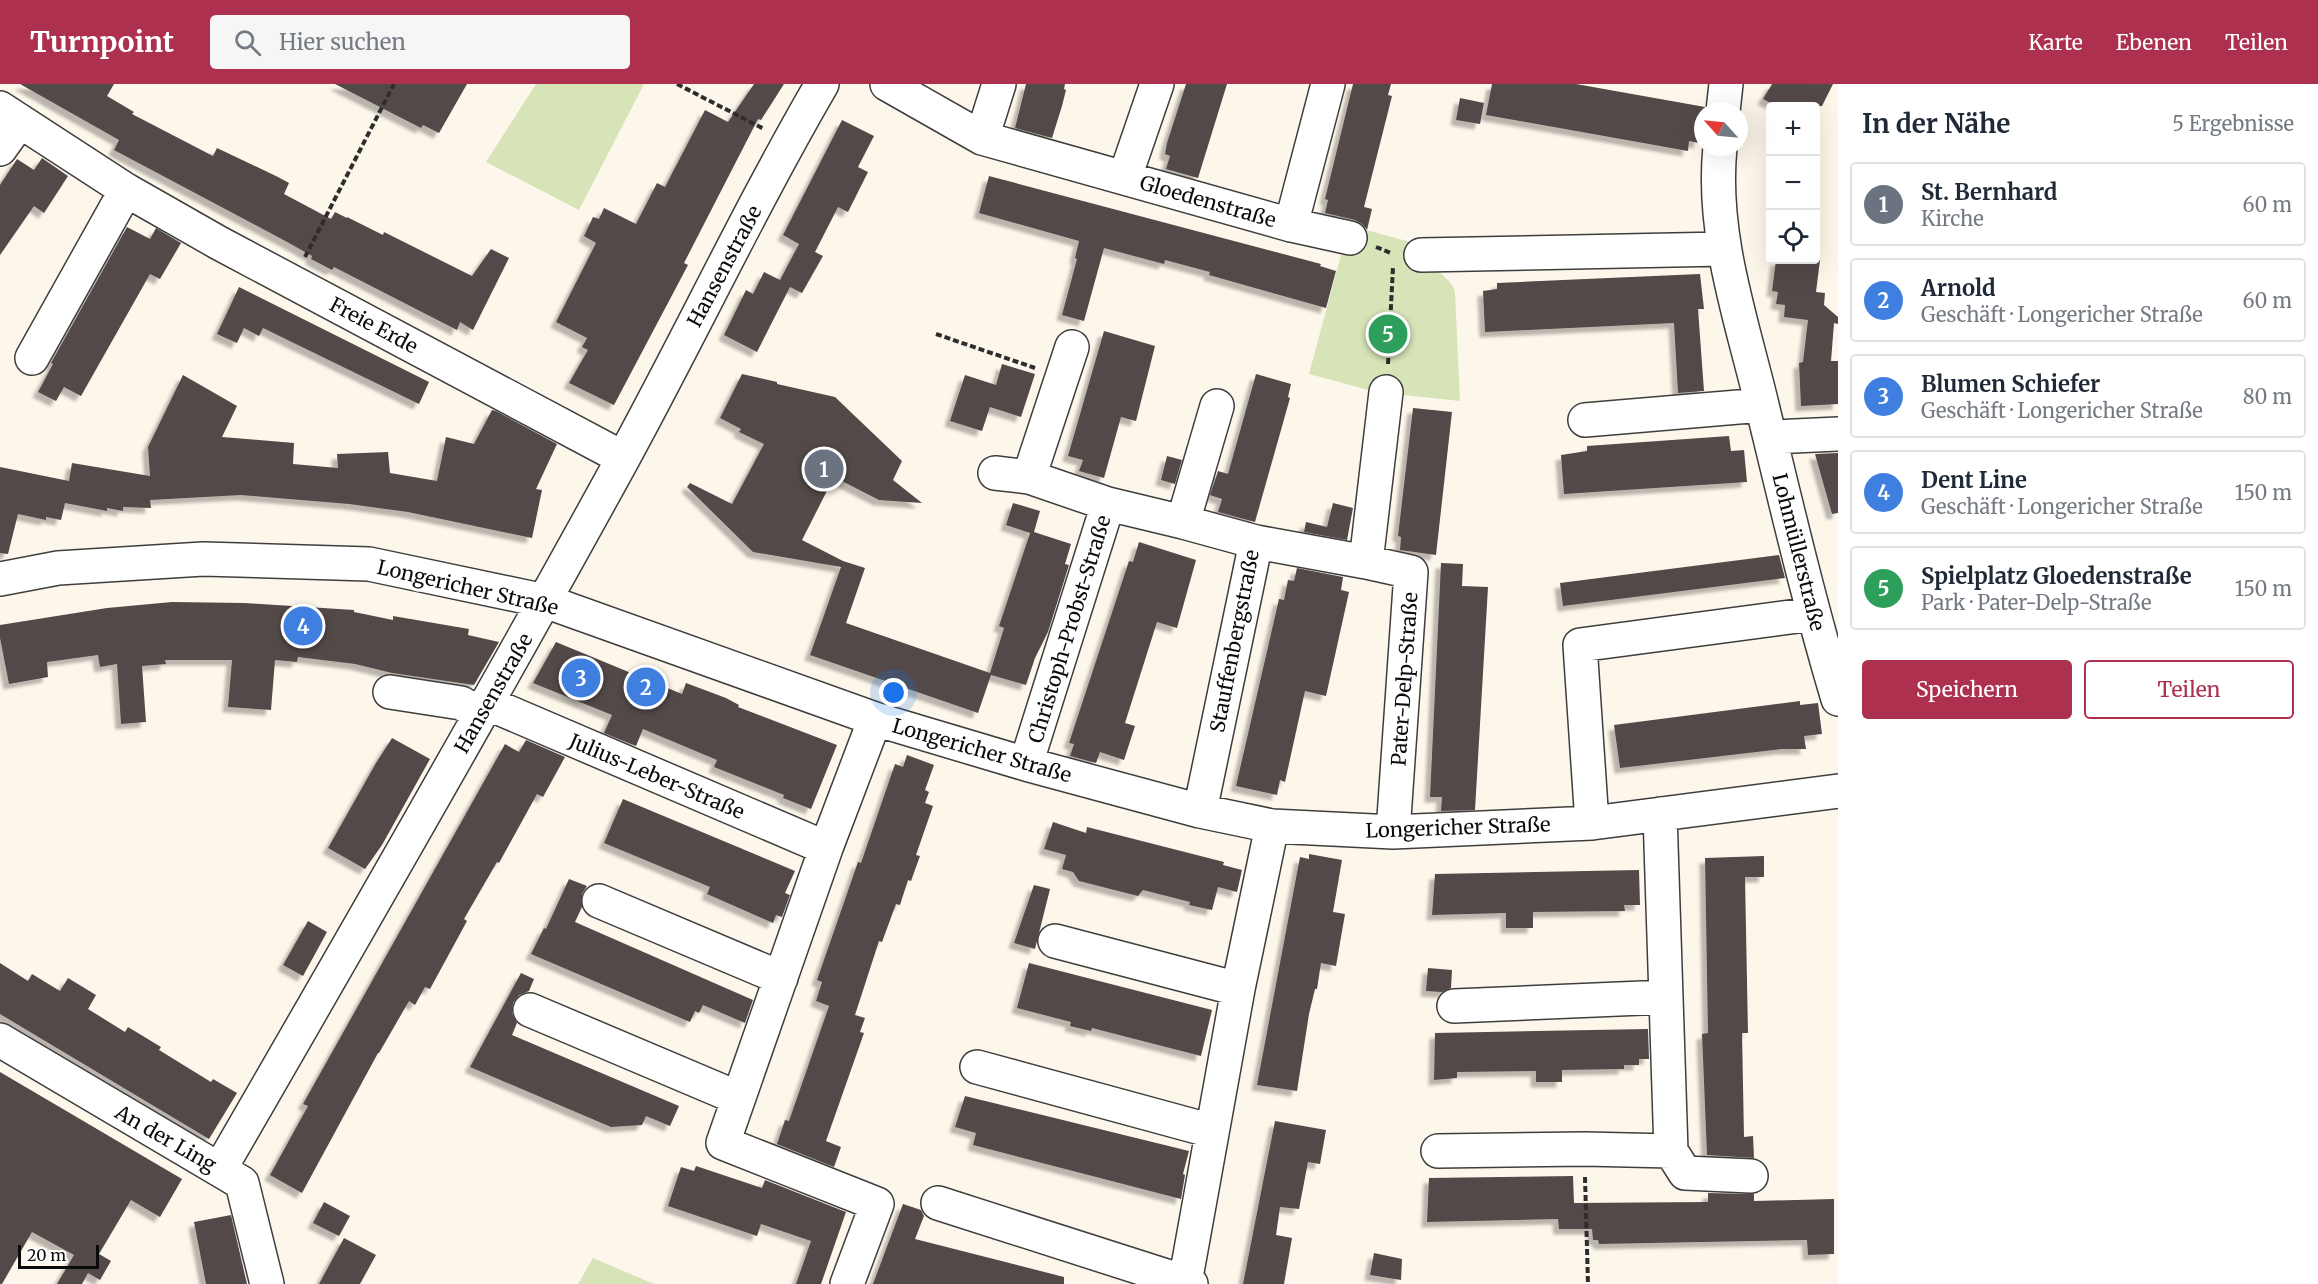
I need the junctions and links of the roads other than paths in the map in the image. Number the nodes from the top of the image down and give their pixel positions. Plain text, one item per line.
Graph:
1 (822, 84) edge
2 (887, 84) edge
3 (999, 84) edge
4 (1157, 84) edge
5 (1328, 84) edge
6 (1726, 84) edge
7 (1724, 102) edge
8 (10, 115) edge
9 (982, 138) junction
10 (0, 149) edge
11 (1719, 156) edge
12 (1125, 177) junction
13 (126, 190) junction
14 (1292, 225) junction
15 (1350, 238) road end
16 (1723, 249) junction
17 (1407, 255) road end
18 (1072, 347) dead end
19 (32, 358) dead end
20 (1386, 392) road end
21 (1762, 405) junction
22 (1217, 406) dead end
23 (1584, 420) dead end
24 (1838, 434) edge
25 (1770, 438) junction
26 (623, 458) junction
27 (995, 473) dead end
28 (1029, 477) junction
29 (1108, 504) junction
30 (1183, 522) junction
31 (1256, 542) junction
32 (1366, 562) junction
33 (0, 579) edge
34 (545, 602) junction
35 (1813, 614) junction
36 (390, 692) dead end
37 (1838, 699) edge
38 (484, 708) junction
39 (875, 719) junction
40 (1026, 764) junction
41 (1838, 791) edge
42 (1200, 811) junction
43 (1660, 814) junction
44 (1592, 823) junction
45 (1272, 826) junction
46 (1393, 831) junction
47 (826, 849) junction
48 (599, 901) dead end
49 (1055, 941) dead end
50 (781, 978) junction
51 (1238, 989) junction
52 (1666, 998) junction
53 (1454, 1006) dead end
54 (530, 1010) dead end
55 (0, 1040) edge
56 (977, 1067) dead end
57 (738, 1098) junction
58 (1212, 1131) junction
59 (1438, 1151) dead end
60 (1671, 1151) junction
61 (220, 1169) junction
62 (1751, 1176) dead end
63 (938, 1203) dead end
64 (1188, 1283) edge
65 (267, 1284) edge
66 (848, 1284) edge

1 - 26 street, Hansenstraße
2 - 9 street, Gloedenstraße
3 - 9 street
4 - 12 street, Gloedenstraße
5 - 14 street, Gloedenstraße
6 - 7 street
8 - 10 street, Freie Erde
8 - 13 street, Freie Erde
9 - 12 street, Gloedenstraße
11 - 16 street, Lohmüllerstraße
12 - 14 street, Gloedenstraße
13 - 19 street
13 - 26 street, Freie Erde
14 - 15 street, Gloedenstraße
16 - 17 street
16 - 21 street, Lohmüllerstraße
18 - 28 street
20 - 32 street
21 - 23 street
21 - 25 street, Lohmüllerstraße
22 - 30 street
24 - 25 street
25 - 35 street, Lohmüllerstraße
26 - 34 street, Hansenstraße
27 - 28 street, Christoph-Probst-Straße
28 - 29 street, Christoph-Probst-Straße
29 - 30 street, Stauffenbergstraße
29 - 40 street, Christoph-Probst-Straße
30 - 31 street, Stauffenbergstraße
31 - 32 street, Pater-Delp-Straße
31 - 42 street, Stauffenbergstraße
32 - 46 street, Pater-Delp-Straße
33 - 34 street, Longericher Straße
34 - 38 street, Hansenstraße
34 - 39 street, Longericher Straße
35 - 37 street, Lohmüllerstraße
35 - 44 street
36 - 38 street, Julius-Leber-Straße
38 - 47 street, Julius-Leber-Straße
38 - 61 street, Hansenstraße
39 - 40 street, Longericher Straße
39 - 47 street
40 - 42 street, Longericher Straße
41 - 43 street, Longericher Straße
42 - 45 street, Longericher Straße
43 - 44 street, Longericher Straße
43 - 52 street
44 - 46 street, Longericher Straße
45 - 46 street, Longericher Straße
45 - 51 street
47 - 50 street
48 - 50 street
49 - 51 street
50 - 57 street
51 - 58 street
52 - 53 street
52 - 60 street
54 - 57 street
55 - 61 street, An der Ling
56 - 58 street
57 - 66 street
58 - 64 street
59 - 60 street
60 - 62 street
61 - 65 street, An der Ling
63 - 64 street

